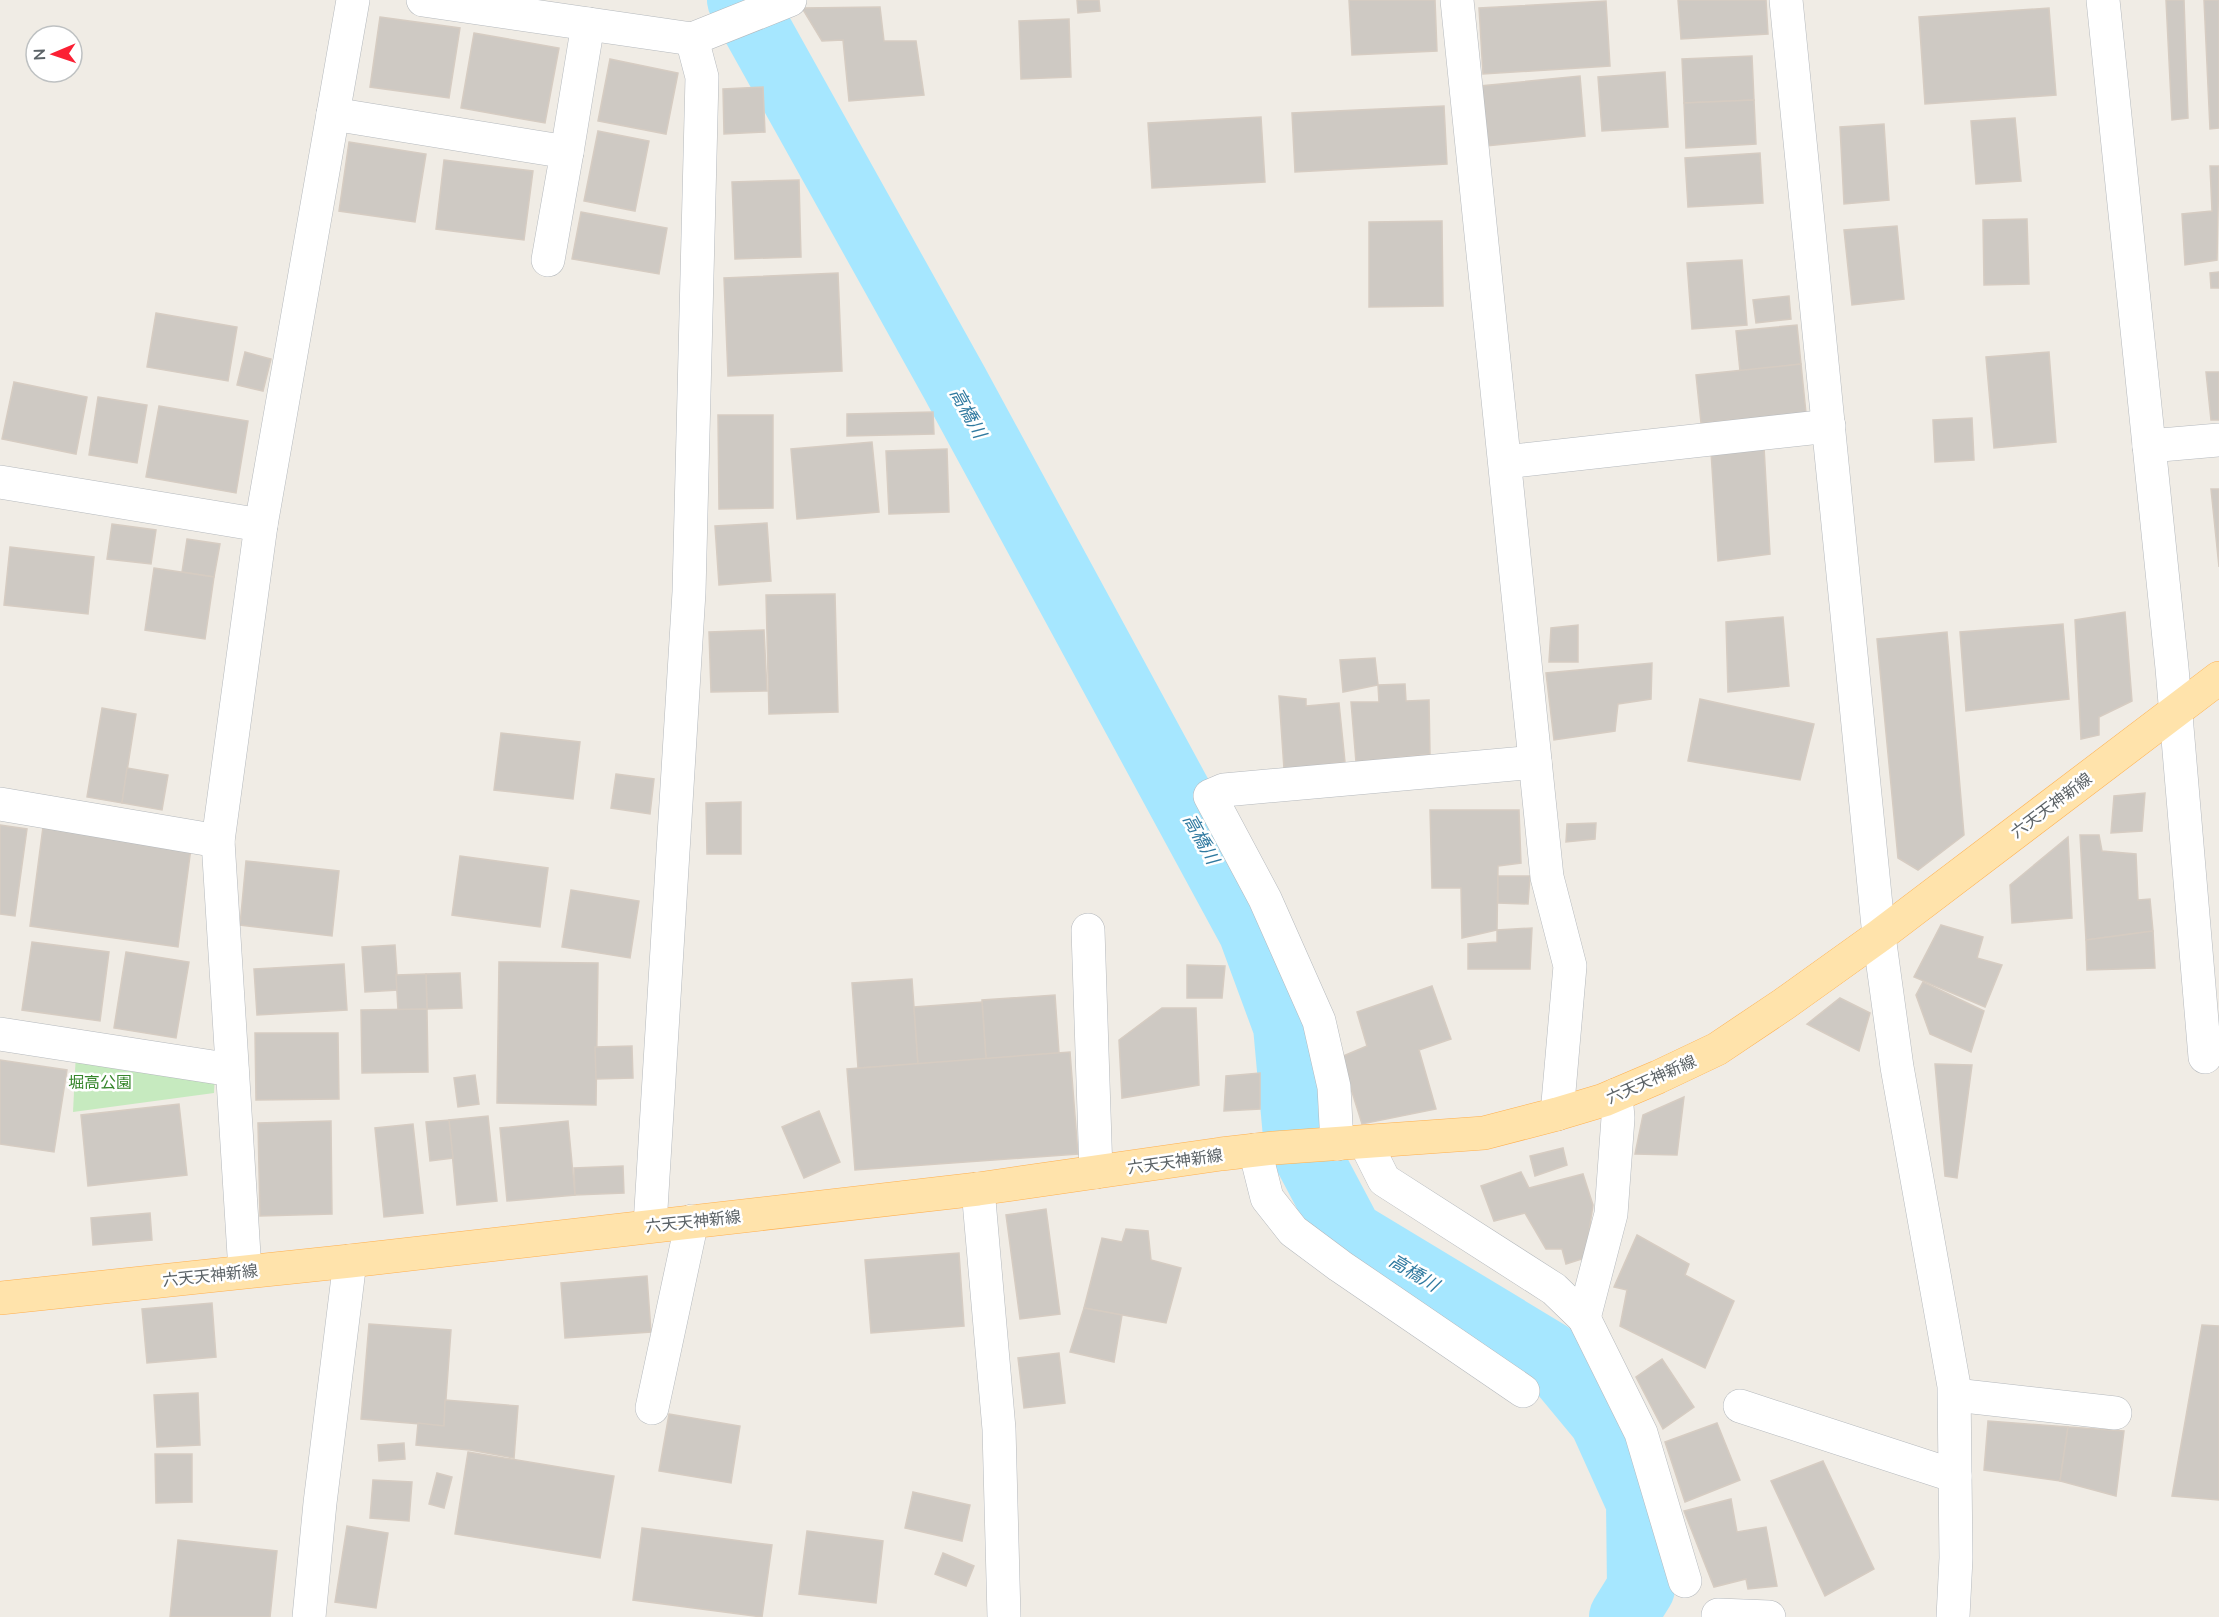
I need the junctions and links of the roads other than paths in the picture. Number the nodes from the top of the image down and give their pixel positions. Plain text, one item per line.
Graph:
1 (353, 0) edge
2 (423, 0) edge
3 (790, 0) edge
4 (1458, 0) edge
5 (1786, 0) edge
6 (2103, 0) edge
7 (588, 24) junction
8 (692, 39) junction
9 (333, 114) junction
10 (567, 152) junction
11 (548, 260) dead end
12 (1829, 426) junction
13 (2219, 440) edge
14 (2149, 446) junction
15 (1505, 462) junction
16 (0, 482) edge
17 (261, 525) junction
18 (2219, 678) edge
19 (2175, 710) junction
20 (1535, 762) junction
21 (0, 804) edge
22 (218, 841) junction
23 (1088, 930) dead end
24 (1879, 936) junction
25 (0, 1034) edge
26 (2205, 1057) dead end
27 (232, 1070) junction
28 (1616, 1095) junction
29 (1557, 1114) junction
30 (1351, 1143) junction
31 (1264, 1149) junction
32 (1096, 1172) junction
33 (978, 1190) junction
34 (692, 1221) junction
35 (650, 1226) junction
36 (350, 1261) junction
37 (245, 1271) junction
38 (0, 1298) edge
39 (1584, 1318) junction
40 (1523, 1391) dead end
41 (1955, 1395) junction
42 (1740, 1406) dead end
43 (652, 1408) dead end
44 (2115, 1413) dead end
45 (1955, 1476) junction
46 (1685, 1581) dead end
47 (309, 1617) edge
48 (1004, 1617) edge
49 (1718, 1617) edge
50 (1769, 1617) edge
51 (1953, 1617) edge

1 - 9 street
2 - 7 street
3 - 8 street
4 - 15 street
5 - 12 street
6 - 14 street
7 - 8 street
7 - 10 street
8 - 35 street
9 - 10 street
9 - 17 street
10 - 11 street
12 - 15 street
12 - 24 street
13 - 14 street
14 - 19 street
15 - 20 street
16 - 17 street
17 - 22 street
18 - 19 main road, 六天天神新線
19 - 24 main road, 六天天神新線
19 - 26 street
20 - 29 street
20 - 30 street
21 - 22 street
22 - 27 street
23 - 32 street
24 - 28 main road, 六天天神新線
24 - 41 street
25 - 27 street
27 - 37 street
28 - 29 main road, 六天天神新線
28 - 39 street
29 - 30 main road, 六天天神新線
30 - 31 main road, 六天天神新線
30 - 39 street
31 - 32 main road, 六天天神新線
31 - 40 street
32 - 33 main road, 六天天神新線
33 - 34 main road, 六天天神新線
33 - 48 street
34 - 35 main road, 六天天神新線
34 - 43 street
35 - 36 main road, 六天天神新線
36 - 37 main road, 六天天神新線
36 - 47 street
37 - 38 main road, 六天天神新線
39 - 46 street
41 - 44 street
41 - 45 street
42 - 45 street
45 - 51 street
49 - 50 street

